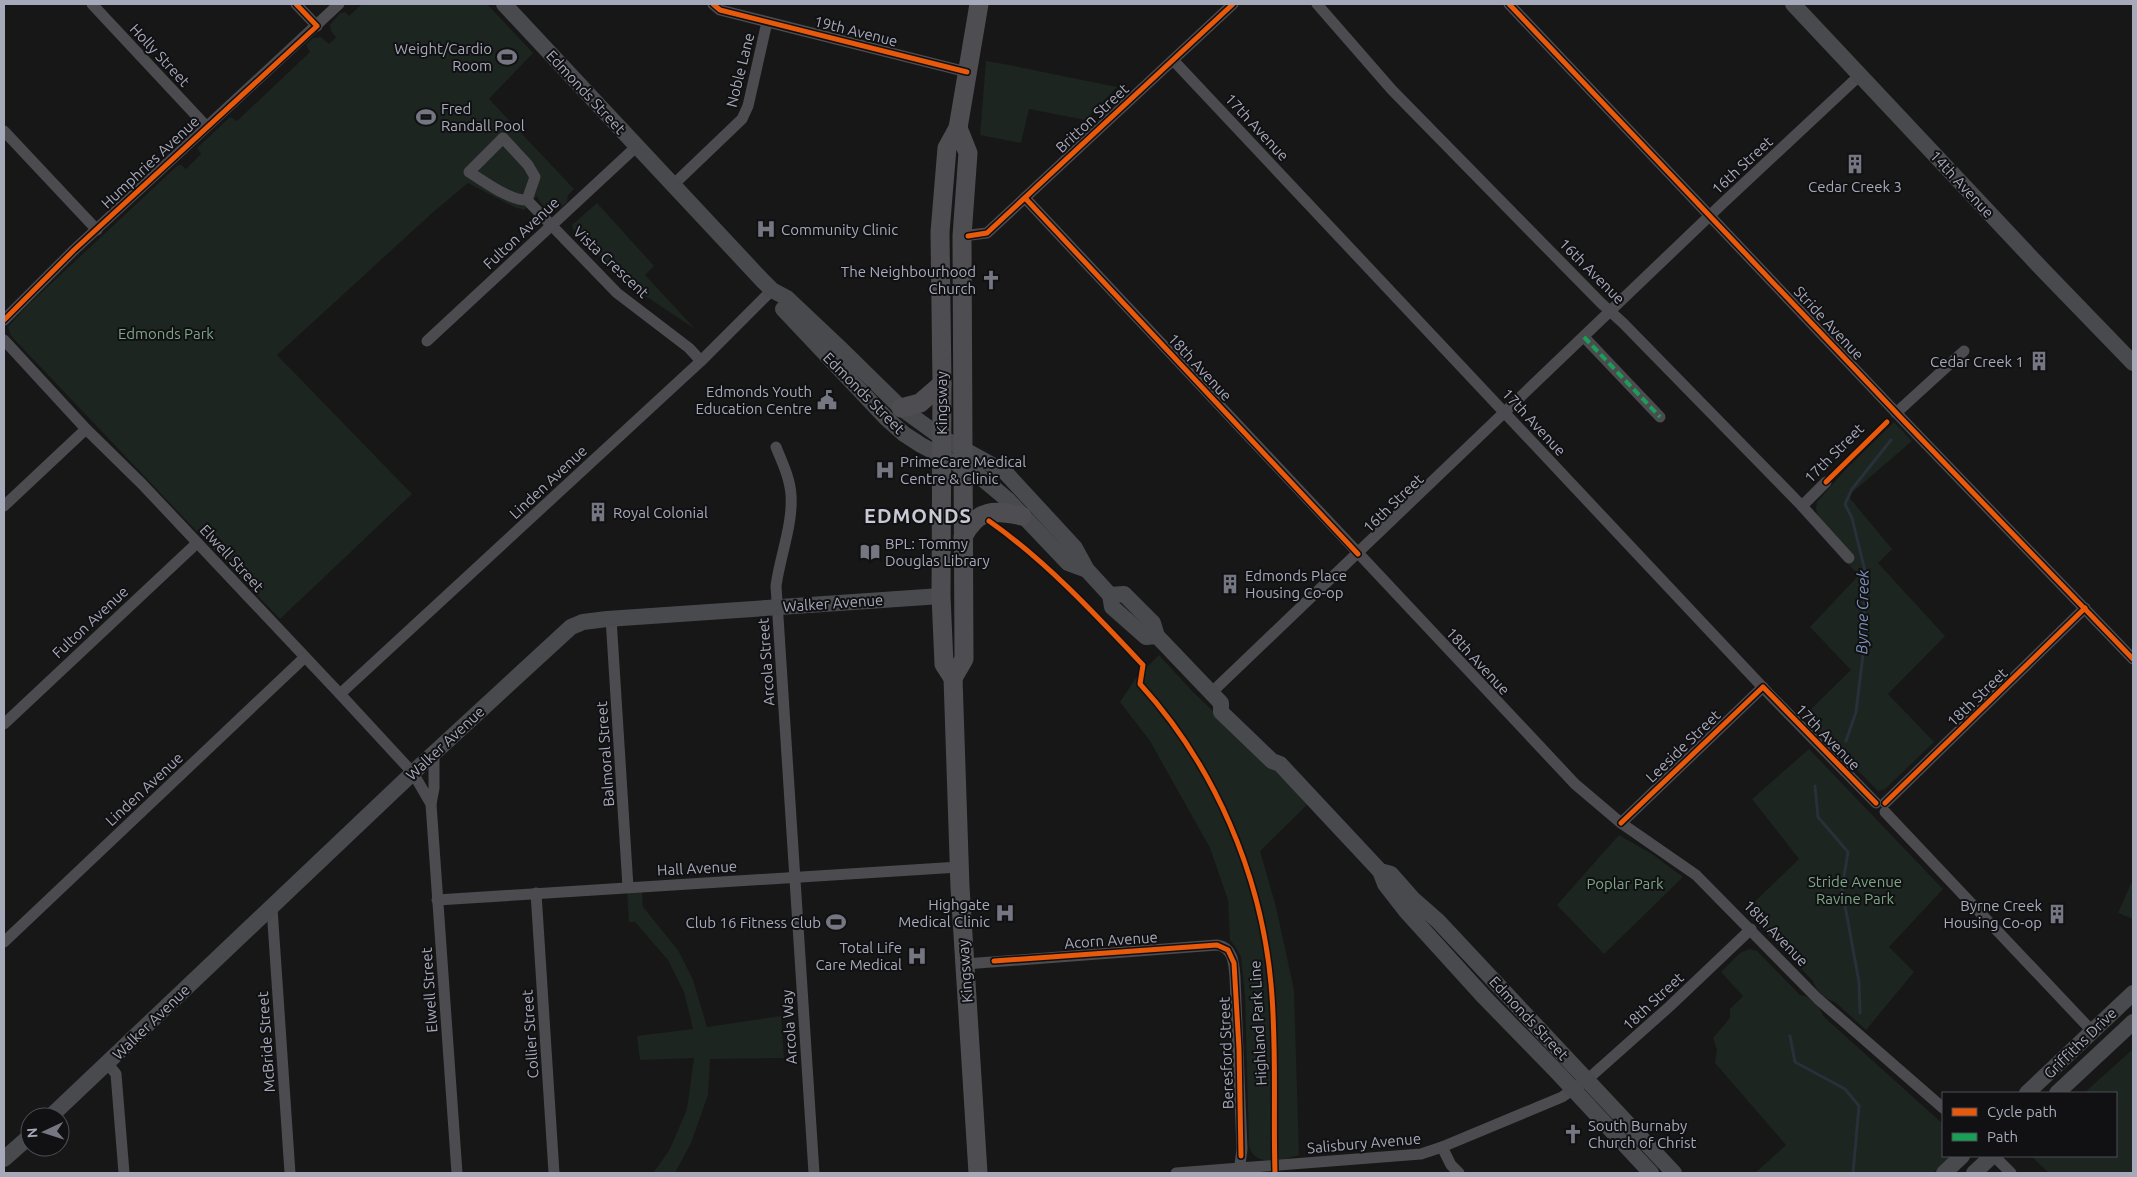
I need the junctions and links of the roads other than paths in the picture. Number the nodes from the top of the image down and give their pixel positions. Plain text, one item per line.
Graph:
1 (92, 4) edge
2 (296, 4) edge
3 (339, 4) edge
4 (504, 4) edge
5 (713, 4) edge
6 (979, 4) edge
7 (1233, 4) edge
8 (1317, 4) edge
9 (1509, 4) edge
10 (1793, 4) edge
11 (767, 22) junction
12 (317, 26) junction
13 (1173, 60) junction
14 (967, 72) junction
15 (1860, 75) junction
16 (206, 126) junction
17 (958, 128) junction
18 (4, 131) edge
19 (637, 146) junction
20 (673, 185) junction
21 (1025, 198) junction
22 (527, 200) junction
23 (1710, 216) junction
24 (550, 226) junction
25 (97, 230) junction
26 (962, 236) junction
27 (772, 290) junction
28 (1611, 312) junction
29 (4, 320) edge
30 (1584, 337) junction
31 (4, 340) edge
32 (427, 341) dead end
33 (1964, 351) dead end
34 (701, 361) junction
35 (2133, 363) edge
36 (942, 384) junction
37 (901, 408) junction
38 (1505, 413) junction
39 (1896, 413) junction
40 (1660, 417) dead end
41 (86, 429) junction
42 (941, 437) junction
43 (776, 447) dead end
44 (941, 456) junction
45 (963, 458) junction
46 (1826, 482) dead end
47 (4, 506) edge
48 (1802, 506) junction
49 (1022, 516) junction
50 (963, 537) junction
51 (197, 543) junction
52 (1358, 554) junction
53 (1849, 558) dead end
54 (1087, 570) junction
55 (941, 596) junction
56 (778, 607) junction
57 (2085, 608) junction
58 (611, 618) junction
59 (305, 657) junction
60 (2133, 659) edge
61 (953, 678) junction
62 (1763, 687) junction
63 (340, 694) junction
64 (1216, 698) junction
65 (4, 724) edge
66 (434, 754) junction
67 (413, 774) junction
68 (431, 804) junction
69 (1882, 806) junction
70 (1621, 823) junction
71 (959, 867) junction
72 (1380, 870) junction
73 (795, 878) junction
74 (628, 887) junction
75 (536, 893) junction
76 (437, 900) junction
77 (272, 908) junction
78 (1751, 929) junction
79 (4, 942) edge
80 (1228, 950) joint
81 (964, 964) junction
82 (2133, 993) edge
83 (2133, 1022) edge
84 (2092, 1031) junction
85 (108, 1064) junction
86 (1588, 1080) junction
87 (1572, 1090) junction
88 (2028, 1092) edge
89 (2058, 1092) edge
90 (61, 1107) edge
91 (1942, 1107) edge
92 (20, 1145) edge
93 (1442, 1147) junction
94 (1961, 1157) edge
95 (1992, 1157) edge
96 (1994, 1157) edge
97 (4, 1159) edge
98 (1239, 1171) edge
99 (124, 1173) edge
100 (290, 1173) edge
101 (456, 1173) edge
102 (554, 1173) edge
103 (814, 1173) edge
104 (978, 1173) edge
105 (1176, 1173) edge
106 (1459, 1173) edge
107 (1651, 1173) edge
108 (1674, 1173) edge
109 (1944, 1173) edge
110 (1974, 1173) edge
111 (2011, 1173) edge

1 - 16 street, Holly Street
2 - 12 street
3 - 12 street, Humphries Avenue
4 - 19 street, Edmonds Street
5 - 11 street, 19th Avenue
6 - 14 main road, Kingsway
7 - 13 street, Britton Street
8 - 28 street, 16th Avenue
9 - 23 street, Stride Avenue
10 - 15 street, 14th Avenue
11 - 14 street, 19th Avenue
11 - 20 street, Noble Lane
12 - 16 street, Humphries Avenue
13 - 21 street, Britton Street
13 - 38 street, 17th Avenue
14 - 17 main road, Kingsway
15 - 23 street, 16th Street
15 - 35 street, 14th Avenue
16 - 25 street, Humphries Avenue
17 - 26 main road, Kingsway
17 - 36 main road, Kingsway
18 - 25 street
19 - 20 street, Edmonds Street
19 - 24 street, Fulton Avenue
20 - 27 street, Edmonds Street
21 - 26 street, Britton Street
21 - 52 street, 18th Avenue
22 - 22 street, Vista Crescent
22 - 24 street, Vista Crescent
23 - 28 street, 16th Street
23 - 39 street, Stride Avenue
24 - 32 street, Fulton Avenue
24 - 34 street, Vista Crescent
25 - 29 street, Humphries Avenue
26 - 45 main road, Kingsway
27 - 34 street, Linden Avenue
27 - 37 street, Edmonds Street
27 - 44 street, Edmonds Street
28 - 30 street, 16th Street
28 - 48 street, 16th Avenue
30 - 38 street, 16th Street
30 - 40 street
31 - 41 street, Elwell Street
33 - 39 street
34 - 63 street, Linden Avenue
36 - 37 main road
36 - 42 main road, Kingsway
37 - 42 street, Edmonds Street
38 - 52 street, 16th Street
38 - 62 street, 17th Avenue
39 - 57 street, Stride Avenue
41 - 47 street
41 - 51 street, Elwell Street
42 - 44 main road, Kingsway
42 - 45 street, Edmonds Street
43 - 56 street, Arcola Street
44 - 45 street, Edmonds Street
44 - 55 main road, Kingsway
45 - 49 street, Edmonds Street
45 - 50 main road, Kingsway
45 - 54 street, Edmonds Street
46 - 48 street, 17th Street
48 - 53 street, 16th Avenue
49 - 50 main road
49 - 54 street, Edmonds Street
50 - 61 main road, Kingsway
51 - 59 street, Elwell Street
51 - 65 street, Fulton Avenue
52 - 64 street, 16th Street
52 - 70 street, 18th Avenue
54 - 64 street, Edmonds Street
55 - 56 street, Walker Avenue
55 - 61 main road, Kingsway
56 - 58 street, Walker Avenue
56 - 73 street, Arcola Street
57 - 60 street, Stride Avenue
57 - 69 street, 18th Street
58 - 66 street, Walker Avenue
58 - 74 street, Balmoral Street
59 - 63 street, Elwell Street
59 - 79 street, Linden Avenue
61 - 71 main road, Kingsway
62 - 69 street, 17th Avenue
62 - 70 street, Leeside Street
63 - 67 street, Elwell Street
64 - 72 street, Edmonds Street
66 - 67 street, Walker Avenue
66 - 68 street, Elwell Street
67 - 68 street, Elwell Street
67 - 77 street, Walker Avenue
68 - 76 street, Elwell Street
69 - 84 street, 17th Avenue
70 - 78 street, 18th Avenue
71 - 73 street, Hall Avenue
71 - 81 main road, Kingsway
72 - 86 street, Edmonds Street
72 - 87 street, Edmonds Street
73 - 74 street, Hall Avenue
73 - 103 street, Arcola Way
74 - 75 street, Hall Avenue
75 - 76 street, Hall Avenue
75 - 102 street, Collier Street
76 - 101 street, Elwell Street
77 - 85 street, Walker Avenue
77 - 100 street, McBride Street
78 - 86 street, 18th Street
78 - 91 street, 18th Avenue
80 - 81 street, Acorn Avenue
80 - 98 street, Beresford Street
81 - 104 main road, Kingsway
82 - 84 street, Griffiths Drive
83 - 89 street, Griffiths Drive
84 - 88 street, Griffiths Drive
85 - 90 street, Walker Avenue
85 - 99 street
86 - 87 street, 18th Street
86 - 108 street, Edmonds Street
87 - 93 street, Salisbury Avenue
87 - 107 street, Edmonds Street
92 - 97 street
93 - 98 street, Salisbury Avenue
93 - 106 street
94 - 109 street
95 - 110 street
96 - 111 street
98 - 105 street, Salisbury Avenue

